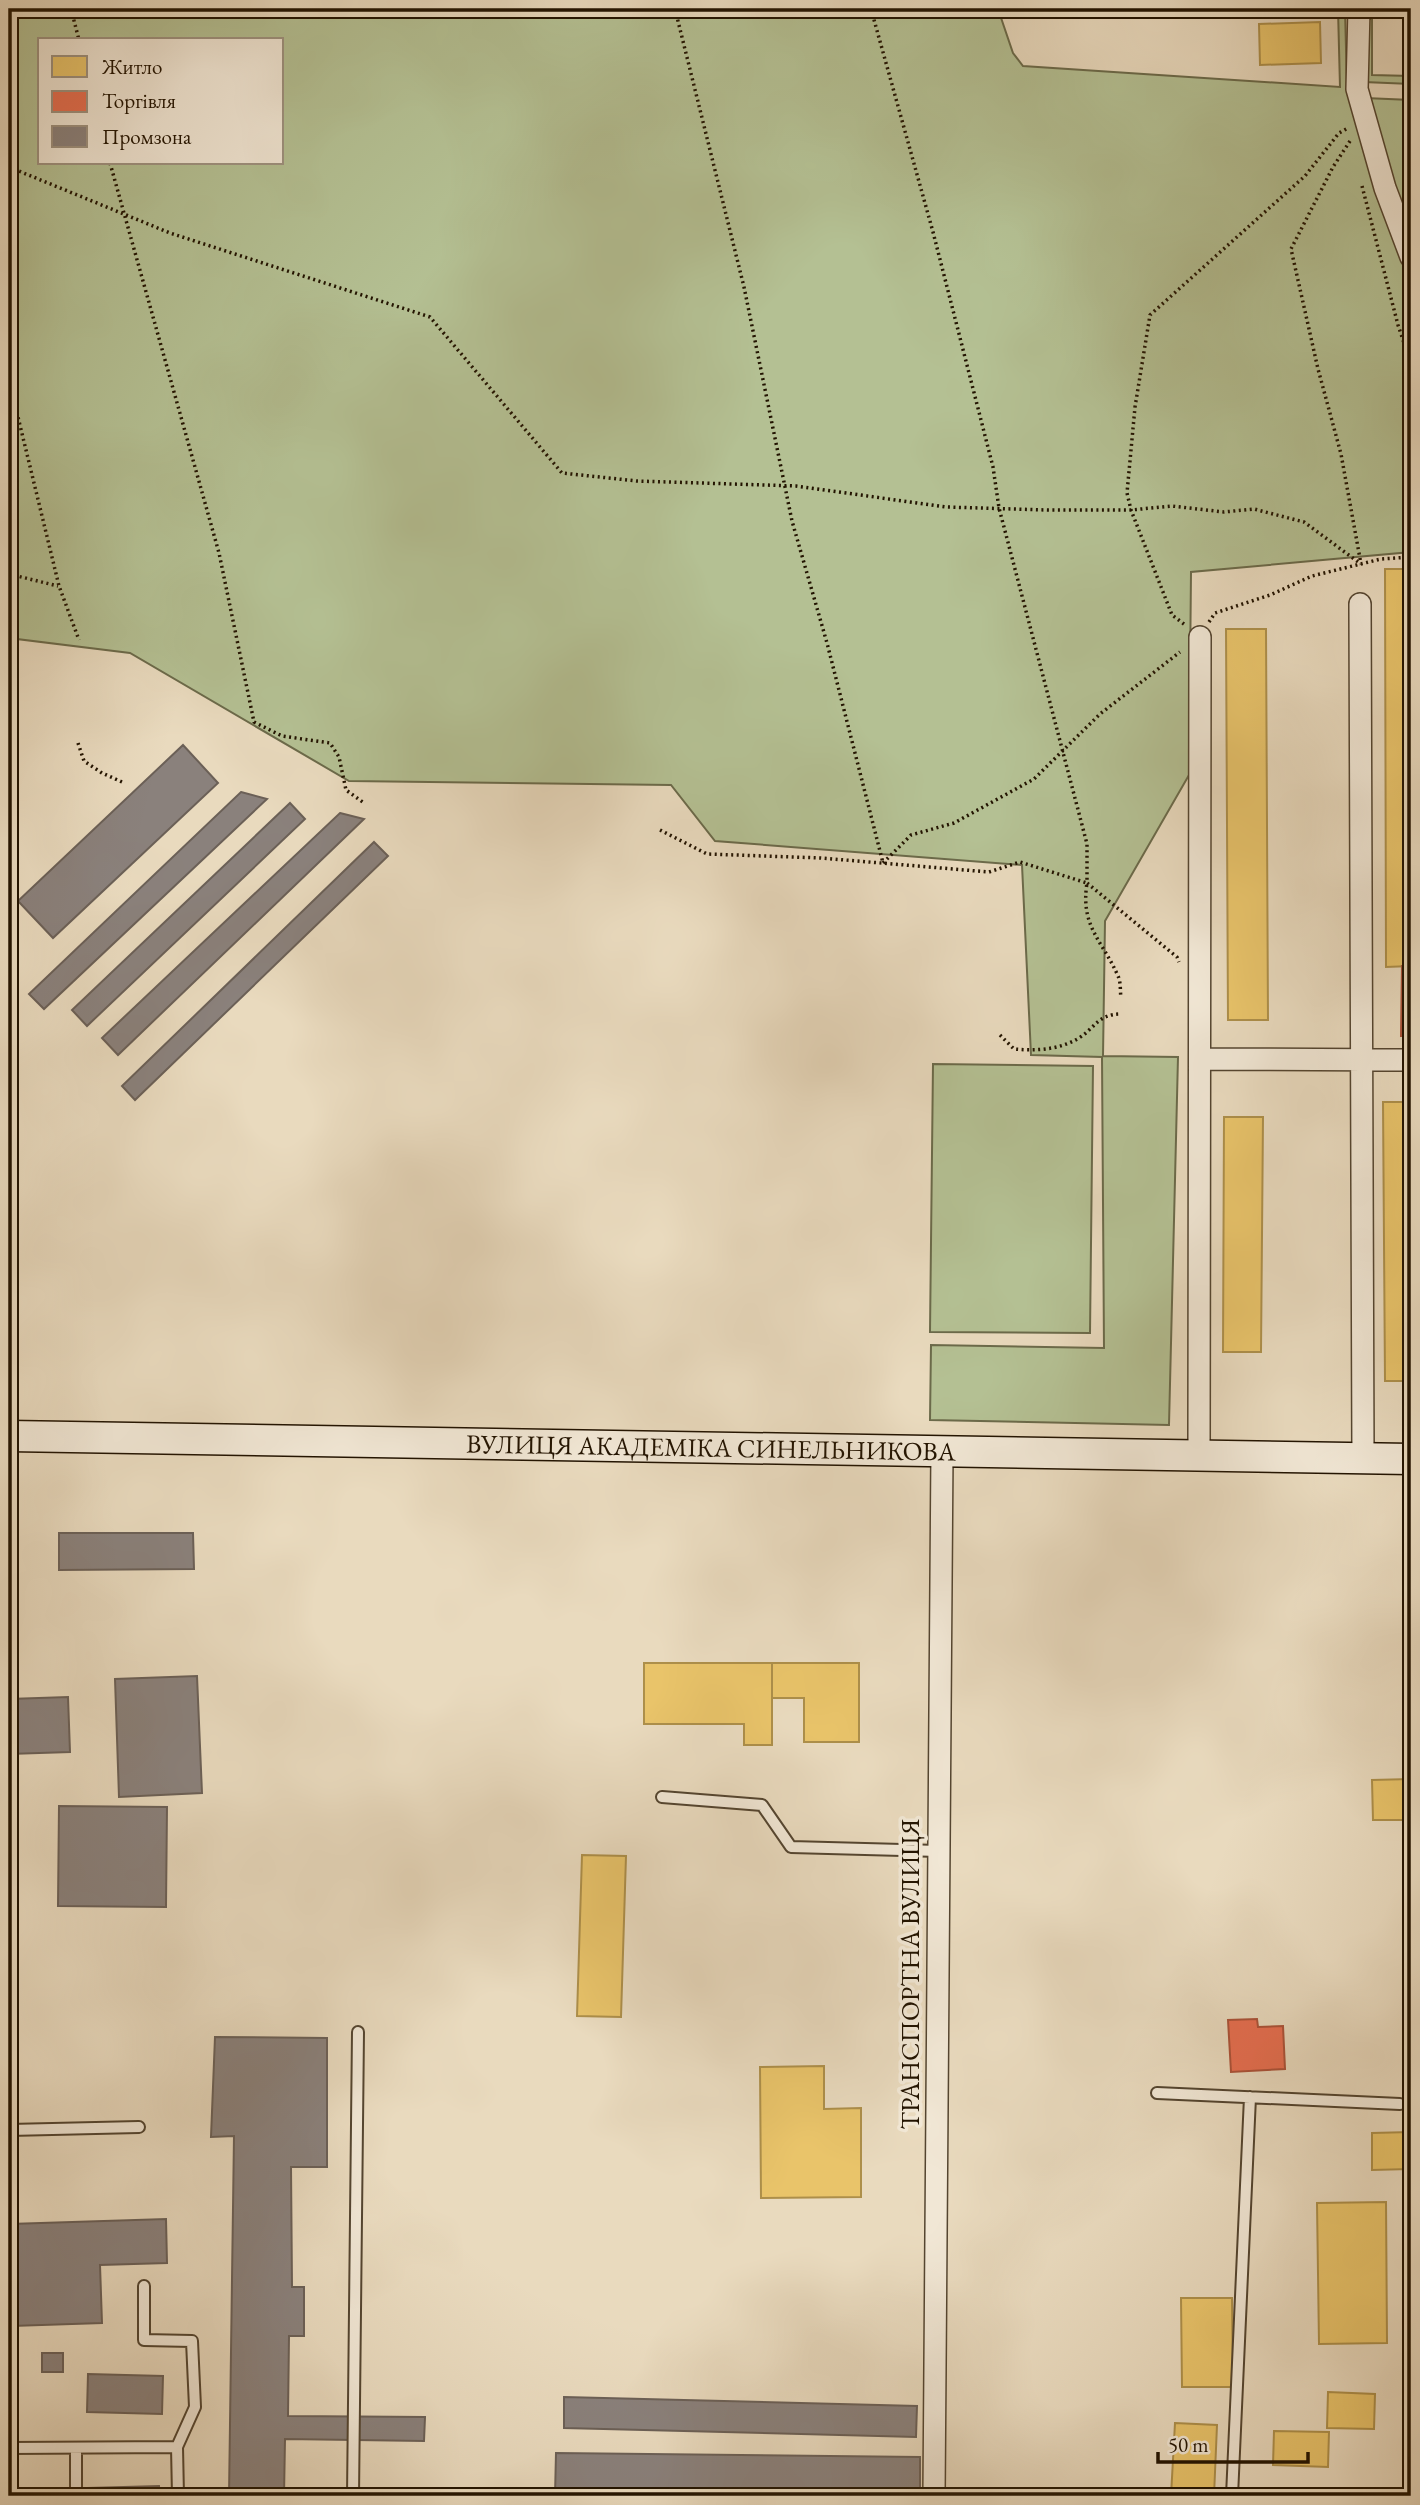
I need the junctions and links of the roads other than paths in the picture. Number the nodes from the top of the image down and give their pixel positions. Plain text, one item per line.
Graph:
1 (1359, 9) edge
2 (1411, 257) edge
3 (1360, 604) dead end
4 (1200, 637) road end
5 (1200, 1059) junction
6 (1362, 1059) junction
7 (1411, 1060) edge
8 (9, 1436) edge
9 (942, 1452) junction
10 (1199, 1456) junction
11 (1363, 1459) junction
12 (1411, 1460) edge
13 (663, 1797) dead end
14 (939, 1851) junction
15 (358, 2032) dead end
16 (1157, 2093) dead end
17 (1250, 2097) junction
18 (1399, 2104) dead end
19 (139, 2127) dead end
20 (9, 2130) edge
21 (144, 2286) dead end
22 (177, 2447) junction
23 (9, 2448) edge
24 (76, 2448) junction
25 (76, 2496) edge
26 (178, 2496) edge
27 (353, 2496) edge
28 (934, 2496) edge
29 (1232, 2496) edge

1 - 2 street
3 - 6 street
4 - 5 street
5 - 6 street
5 - 10 street
6 - 7 street
6 - 11 street
8 - 9 street, ВУЛИЦЯ АКАДЕМІКА СИНЕЛЬНИКОВА
9 - 10 street, ВУЛИЦЯ АКАДЕМІКА СИНЕЛЬНИКОВА
9 - 14 street, ТРАНСПОРТНА ВУЛИЦЯ
10 - 11 street, ВУЛИЦЯ АКАДЕМІКА СИНЕЛЬНИКОВА
11 - 12 street, ВУЛИЦЯ АКАДЕМІКА СИНЕЛЬНИКОВА
13 - 14 lane
14 - 28 street, ТРАНСПОРТНА ВУЛИЦЯ
15 - 27 lane
16 - 17 lane
17 - 18 lane
17 - 29 lane
19 - 20 lane
21 - 22 lane
22 - 24 lane
22 - 26 lane
23 - 24 lane
24 - 25 lane

